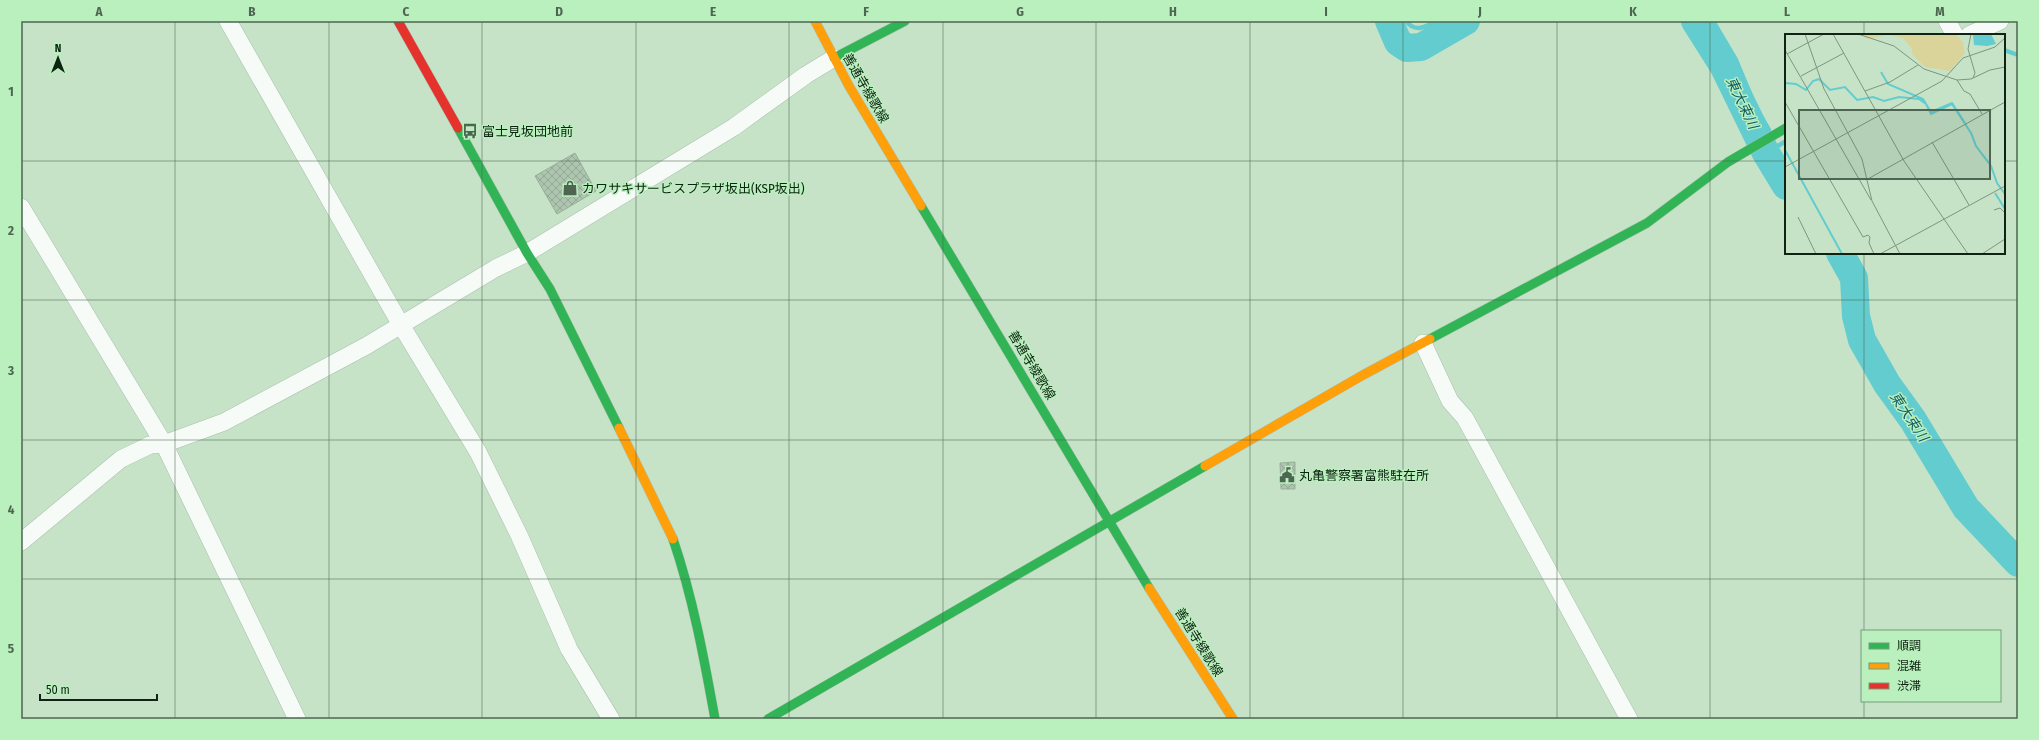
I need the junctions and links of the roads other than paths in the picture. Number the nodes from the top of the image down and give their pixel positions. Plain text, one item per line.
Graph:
1 (228, 21) edge
2 (398, 21) edge
3 (815, 21) edge
4 (904, 21) edge
5 (1947, 21) edge
6 (2000, 21) edge
7 (1954, 34) edge
8 (1972, 34) edge
9 (834, 58) junction
10 (1785, 128) edge
11 (21, 207) edge
12 (527, 253) junction
13 (401, 325) junction
14 (1423, 343) junction
15 (164, 444) junction
16 (1110, 521) junction
17 (21, 542) edge
18 (297, 719) edge
19 (612, 719) edge
20 (715, 719) edge
21 (768, 719) edge
22 (1233, 719) edge
23 (1629, 719) edge

1 - 13 street
2 - 12 street
3 - 9 street, 善通寺綾歌線
4 - 9 street
5 - 7 street
6 - 8 street
9 - 12 street
9 - 16 street, 善通寺綾歌線
10 - 14 street
11 - 15 street
12 - 13 street
12 - 20 street
13 - 15 street
13 - 19 street
14 - 16 street
14 - 23 street
15 - 17 street
15 - 18 street
16 - 21 street
16 - 22 street, 善通寺綾歌線

